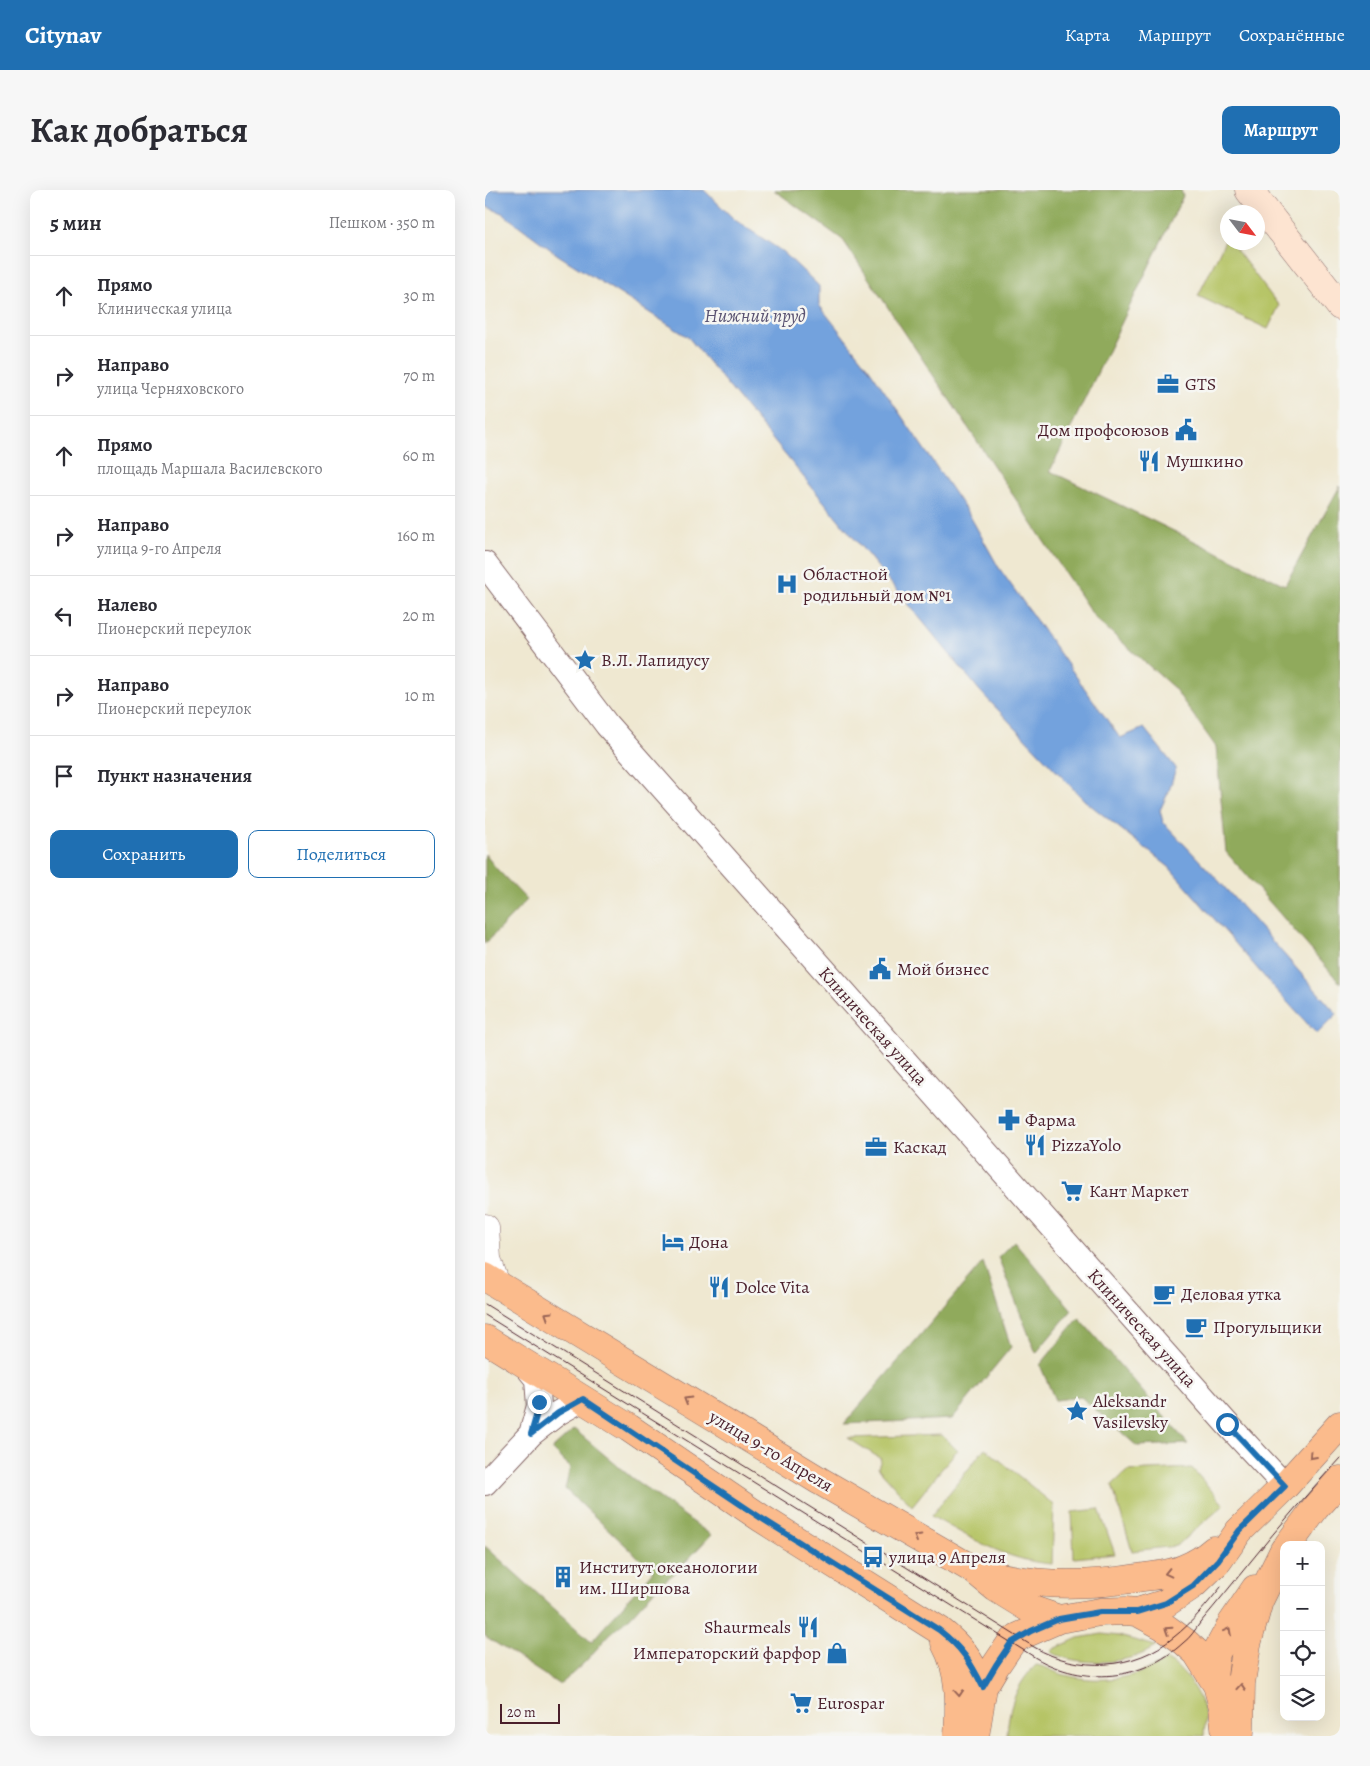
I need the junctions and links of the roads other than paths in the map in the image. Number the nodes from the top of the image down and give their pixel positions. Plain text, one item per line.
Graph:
1 (1249, 190) edge
2 (1340, 306) edge
3 (485, 564) edge
4 (485, 1228) edge
5 (490, 1279) edge
6 (485, 1339) edge
7 (523, 1362) junction
8 (583, 1399) junction
9 (1340, 1425) edge
10 (531, 1434) junction
11 (1340, 1480) edge
12 (1280, 1481) junction
13 (485, 1483) edge
14 (1239, 1531) junction
15 (1291, 1541) edge
16 (1280, 1556) edge
17 (1280, 1558) edge
18 (974, 1570) junction
19 (1137, 1612) junction
20 (1059, 1619) junction
21 (939, 1630) junction
22 (1213, 1677) junction
23 (983, 1687) junction
24 (958, 1736) edge
25 (975, 1736) edge
26 (1226, 1736) edge
27 (1241, 1736) edge

1 - 2 main road
3 - 12 street, Клиническая улица
4 - 5 street
18 -> 5 main road, улица 9-го Апреля
6 - 7 main road
7 - 8 main road
7 - 10 street
8 - 10 street
8 - 21 main road
9 -> 12 main road
10 - 13 street
11 - 15 main road
12 - 14 main road
14 -> 18 main road
14 - 19 main road
22 -> 16 main road
27 -> 17 main road
18 - 20 main road, улица 9-го Апреля
19 - 20 main road
22 -> 19 main road
20 - 23 main road
21 - 23 main road
21 -> 24 main road
22 - 26 main road
23 - 25 main road

